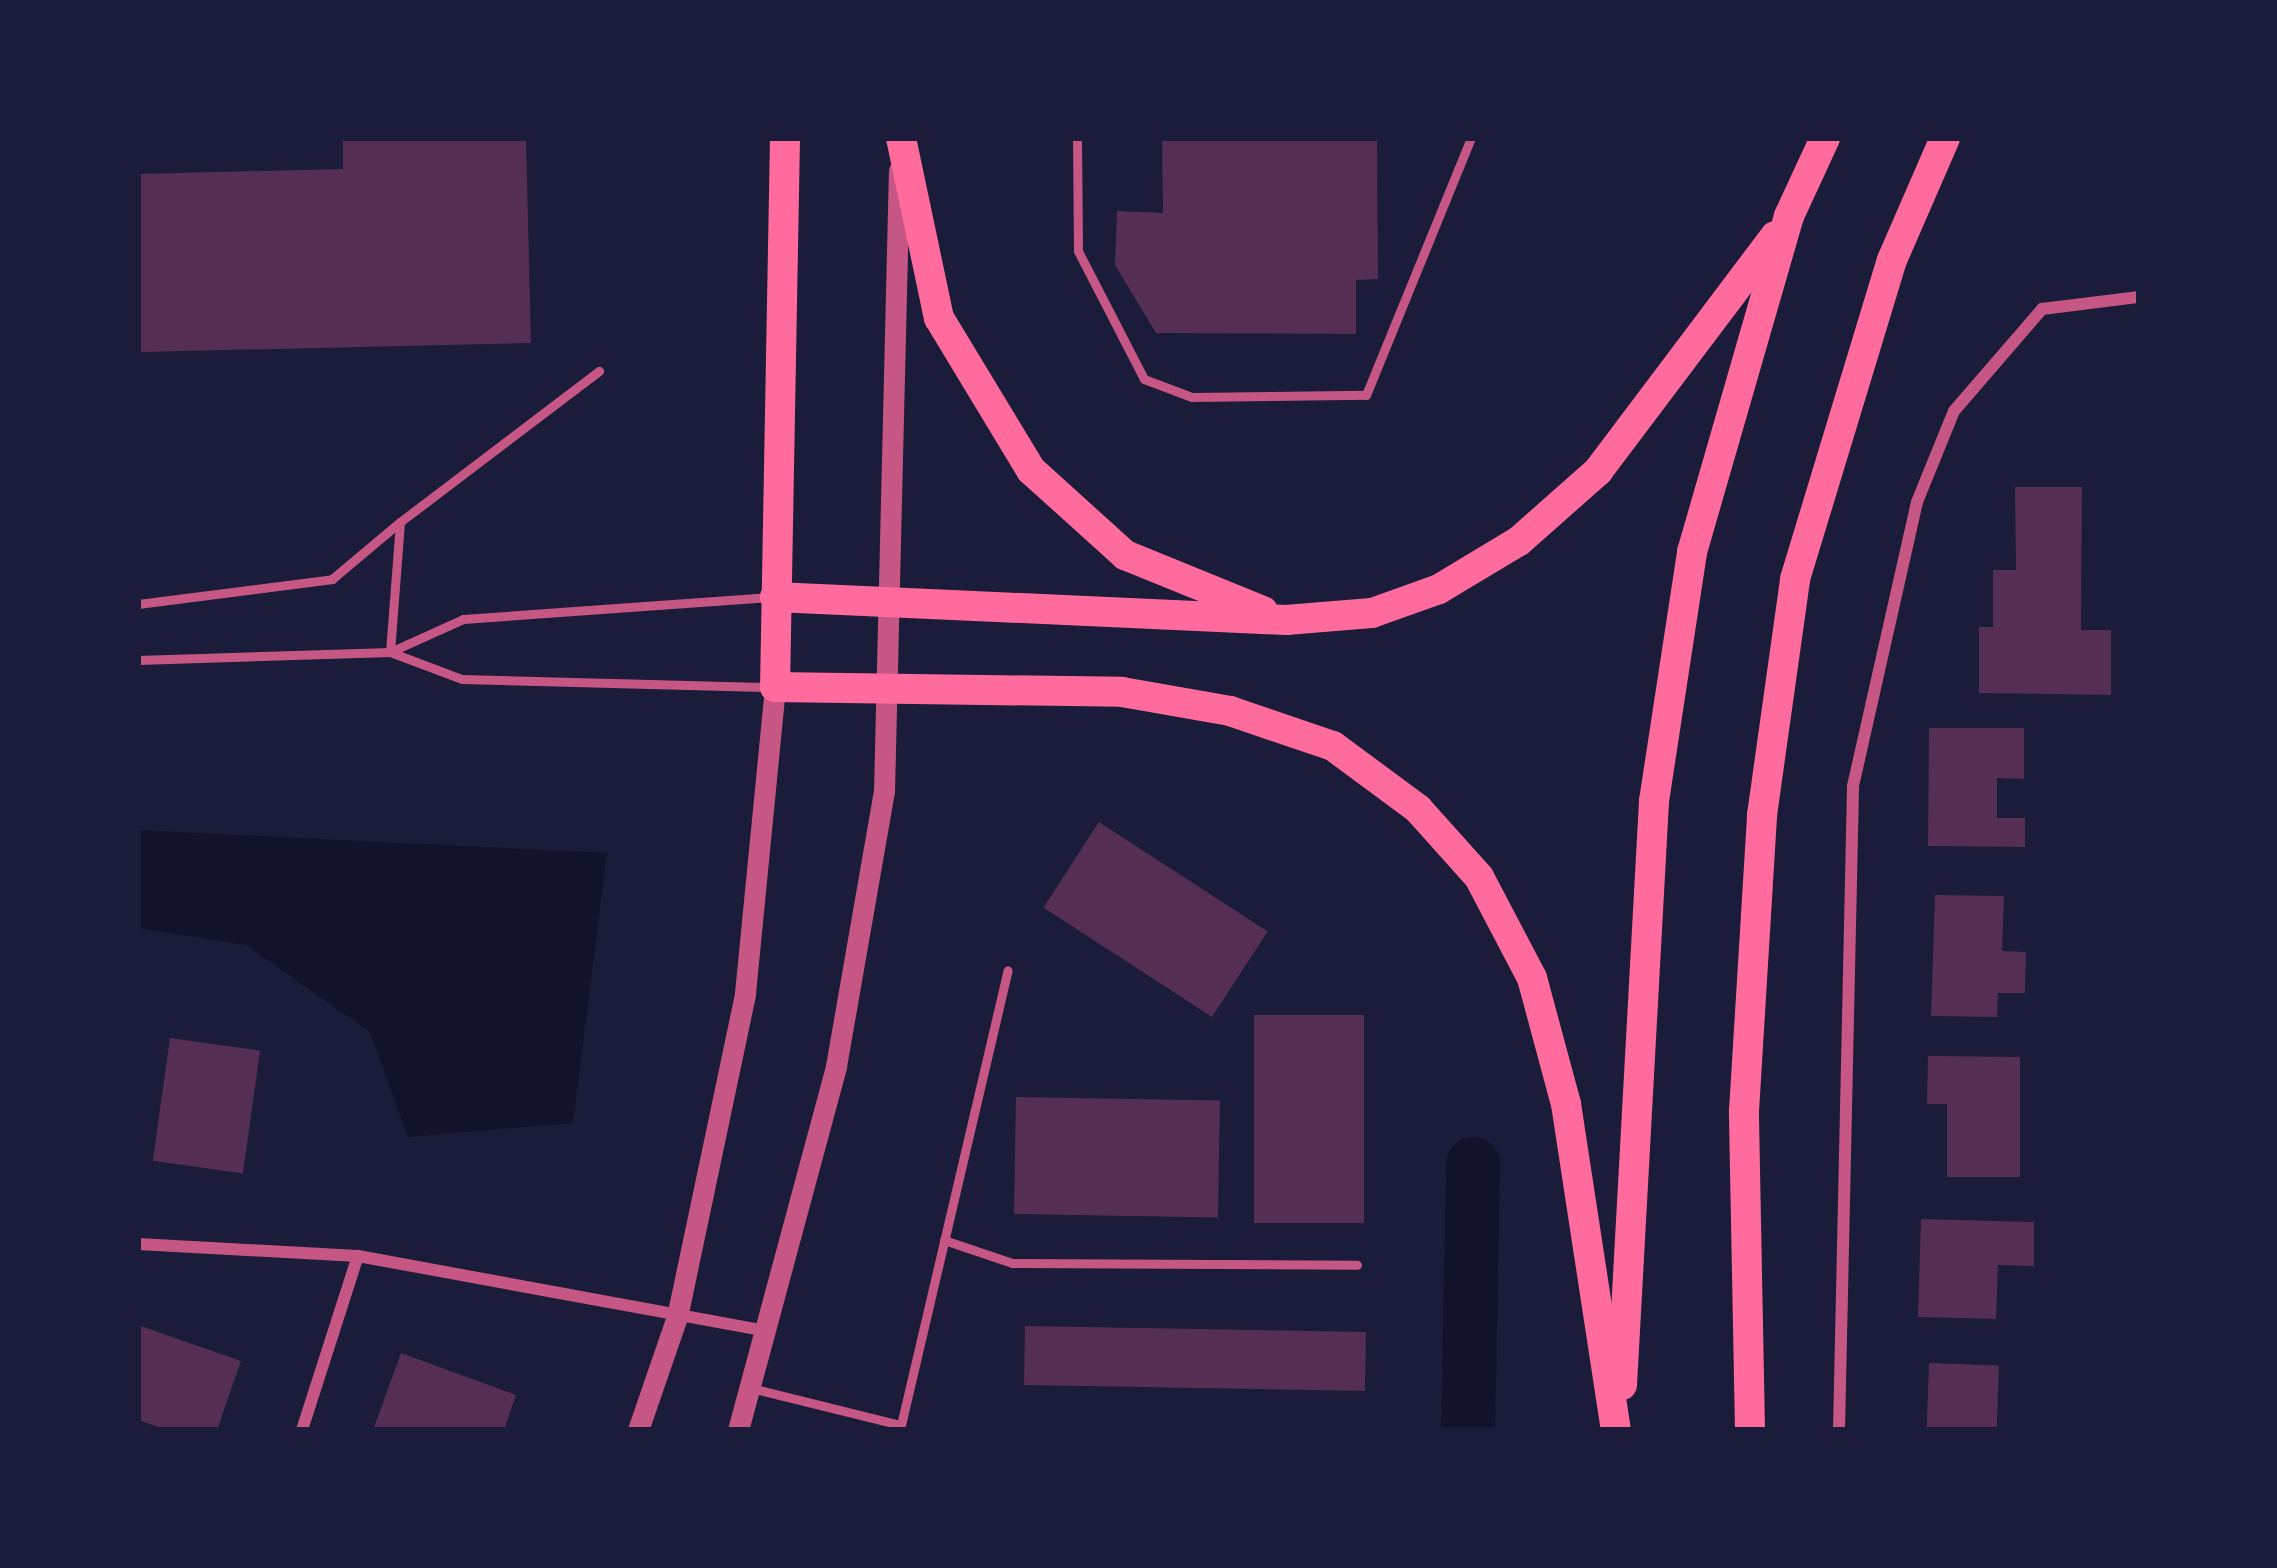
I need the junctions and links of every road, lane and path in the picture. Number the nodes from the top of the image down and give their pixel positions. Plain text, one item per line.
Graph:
1 (784, 138) edge
2 (901, 138) edge
3 (1077, 138) edge
4 (1472, 138) edge
5 (1825, 138) edge
6 (1945, 138) edge
7 (1790, 217) junction
8 (2139, 297) edge
9 (599, 371) dead end
10 (400, 522) junction
11 (775, 597) junction
12 (889, 597) junction
13 (138, 604) edge
14 (1286, 620) junction
15 (390, 652) junction
16 (138, 660) edge
17 (775, 687) junction
18 (887, 691) junction
19 (1008, 970) dead end
20 (944, 1240) junction
21 (138, 1244) edge
22 (358, 1256) junction
23 (1357, 1265) dead end
24 (677, 1317) junction
25 (768, 1331) junction
26 (751, 1388) junction
27 (302, 1430) edge
28 (638, 1430) edge
29 (738, 1430) edge
30 (1617, 1430) edge
31 (1750, 1430) edge
32 (1839, 1430) edge

1 - 11 main road
2 - 12 street
2 - 14 main road
3 - 4 lane
5 - 7 main road
6 - 31 main road
7 - 14 main road
7 - 30 main road
8 - 32 street
9 - 10 lane
10 - 13 lane
10 - 15 lane
11 - 12 main road
11 - 15 lane
11 - 17 main road
12 - 14 main road
12 - 18 street
15 - 16 lane
15 - 17 lane
17 - 18 main road
17 - 24 street
18 - 25 street
18 - 30 main road
19 - 20 lane
20 - 23 lane
20 - 26 lane
21 - 22 street
22 - 24 street
22 - 27 street
24 - 25 street
24 - 28 street
25 - 26 street
26 - 29 street

